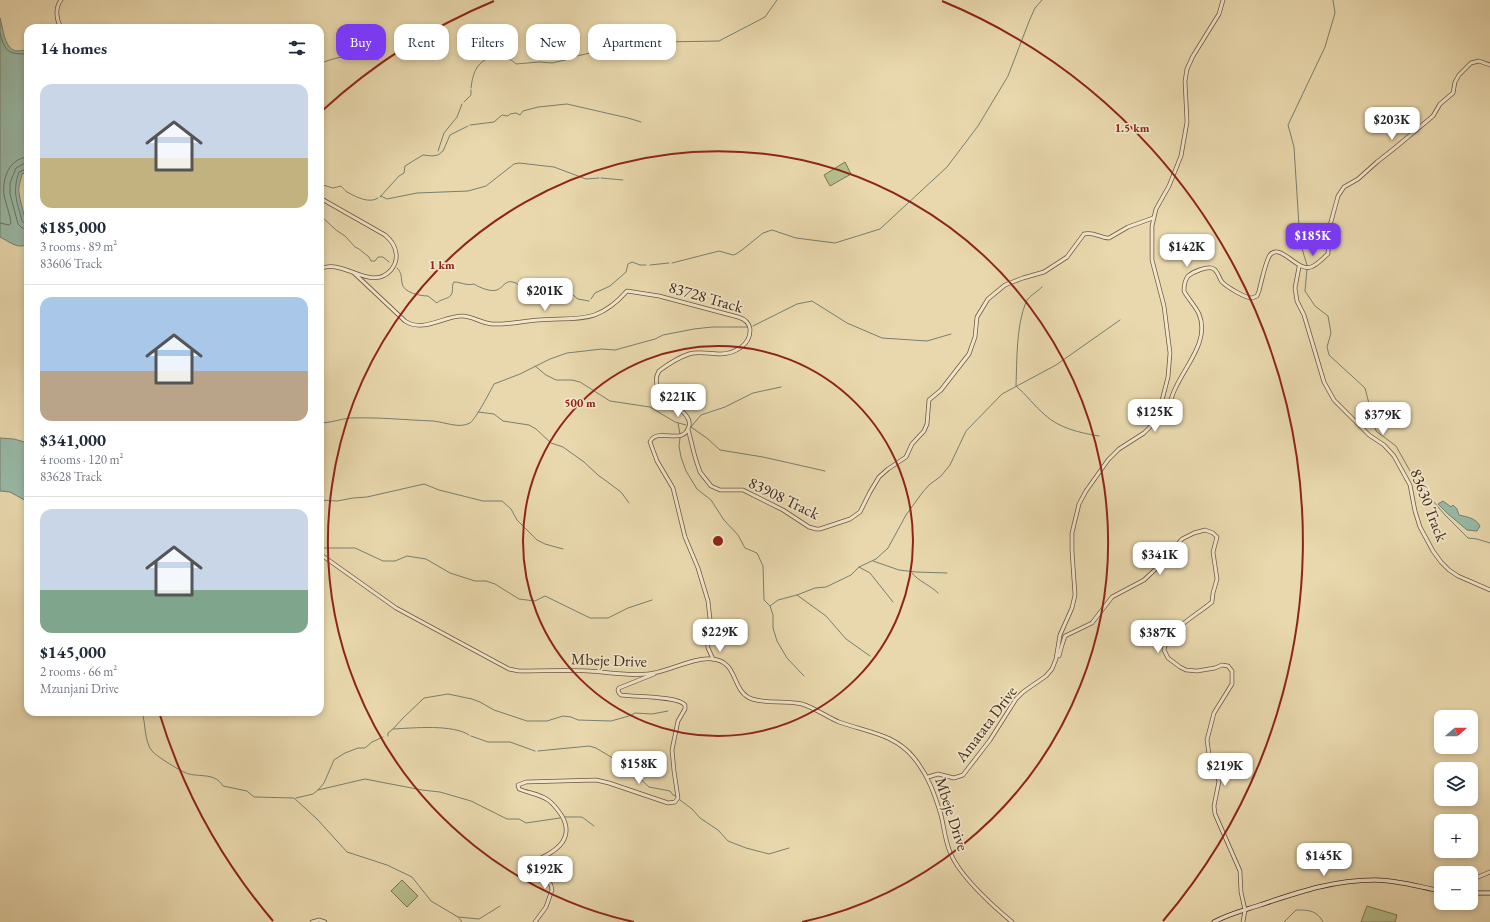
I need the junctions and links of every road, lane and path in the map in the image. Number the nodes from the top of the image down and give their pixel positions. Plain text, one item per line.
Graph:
1 (61, 0) edge
2 (1223, 0) edge
3 (60, 24) edge
4 (1490, 65) edge
5 (324, 200) edge
6 (1153, 218) junction
7 (1299, 266) junction
8 (324, 268) edge
9 (354, 273) junction
10 (1154, 422) junction
11 (688, 429) junction
12 (324, 557) edge
13 (1490, 590) edge
14 (1058, 655) junction
15 (713, 659) junction
16 (655, 673) junction
17 (928, 777) junction
18 (1490, 872) edge
19 (1478, 877) edge
20 (1434, 890) edge
21 (1478, 893) edge
22 (1490, 893) edge
23 (1245, 910) junction
24 (312, 922) edge
25 (326, 922) edge
26 (535, 922) edge
27 (1012, 922) edge
28 (1214, 922) edge
29 (1243, 922) edge

1 - 3 street
2 - 6 street, Amatata Drive
4 - 7 street
5 - 9 street
6 - 10 street, Amatata Drive
6 - 11 street, 83908 Track
7 - 10 street
7 - 13 street, 83630 Track
8 - 9 street
9 - 11 street, 83728 Track
10 - 14 street, Amatata Drive
11 - 15 street
12 - 16 street, Mbeje Drive
14 - 17 street, Amatata Drive
14 - 23 street
15 - 16 street, Mbeje Drive
15 - 17 street, Mbeje Drive
16 - 26 street
17 - 27 street, Mbeje Drive
18 - 19 street
20 - 23 main road
21 - 22 main road
23 - 28 main road
23 - 29 street
24 - 25 street

